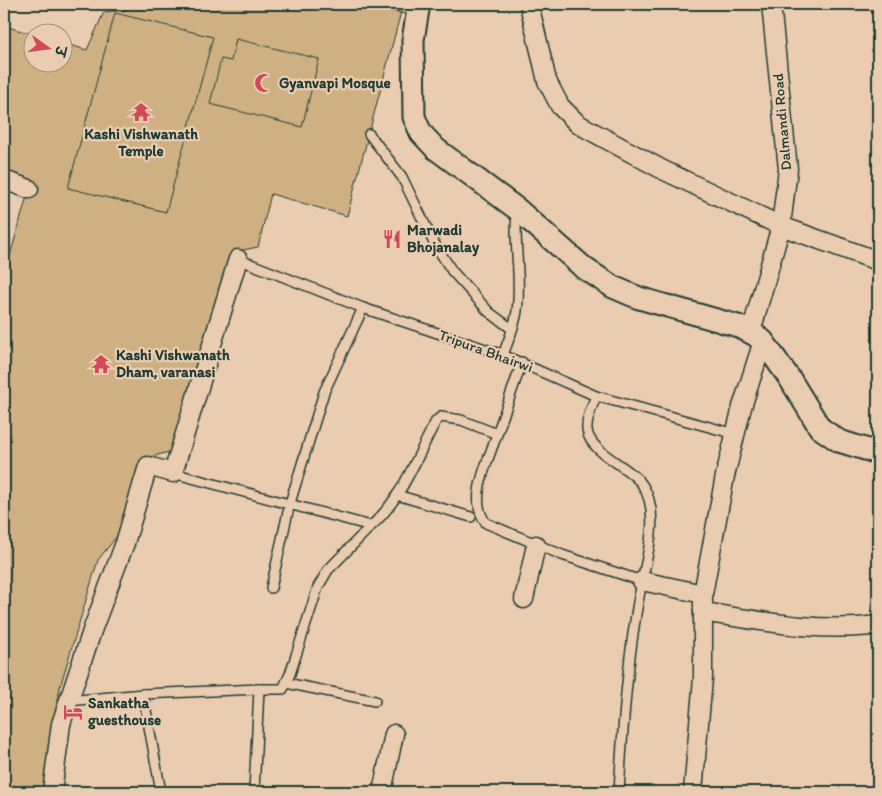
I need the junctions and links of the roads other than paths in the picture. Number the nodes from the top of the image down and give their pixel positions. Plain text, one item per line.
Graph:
1 (387, 4) edge
2 (529, 4) edge
3 (771, 4) edge
4 (418, 8) edge
5 (369, 134) dead end
6 (4, 180) edge
7 (29, 189) dead end
8 (517, 209) junction
9 (781, 226) junction
10 (238, 259) joint
11 (878, 260) edge
12 (363, 308) junction
13 (512, 329) junction
14 (757, 336) junction
15 (503, 355) junction
16 (522, 362) junction
17 (596, 396) junction
18 (497, 434) junction
19 (735, 434) junction
20 (878, 453) edge
21 (173, 473) junction
22 (398, 495) junction
23 (290, 504) junction
24 (471, 517) dead end
25 (371, 526) junction
26 (536, 545) junction
27 (642, 581) junction
28 (271, 588) dead end
29 (703, 594) junction
30 (524, 599) dead end
31 (703, 612) junction
32 (878, 626) edge
33 (286, 683) junction
34 (259, 689) junction
35 (143, 694) junction
36 (68, 701) junction
37 (375, 702) dead end
38 (394, 734) dead end
39 (52, 792) edge
40 (161, 792) edge
41 (254, 792) edge
42 (382, 792) edge
43 (618, 792) edge
44 (693, 792) edge

1 - 4 lane
2 - 9 street
3 - 9 street, Dalmandi Road
4 - 8 street
5 - 13 lane
6 - 7 street
8 - 13 lane
8 - 14 street
9 - 11 street
9 - 14 street, Dalmandi Road
10 - 12 lane, Tripura Bhairwi
10 - 21 street
12 - 15 lane, Tripura Bhairwi
12 - 23 lane
13 - 15 lane
14 - 19 street, Dalmandi Road
14 - 20 street
15 - 16 lane, Tripura Bhairwi
16 - 17 lane, Tripura Bhairwi
16 - 18 lane
17 - 19 lane, Tripura Bhairwi
17 - 27 lane
18 - 22 lane
18 - 26 lane
19 - 29 street, Dalmandi Road
21 - 23 lane
21 - 36 street
22 - 24 lane
22 - 25 lane
23 - 25 lane
23 - 28 lane
25 - 33 lane
26 - 27 lane
26 - 30 street
27 - 29 street
27 - 43 lane
29 - 31 street, Dalmandi Road
31 - 32 street
31 - 44 street, Dalmandi Road
33 - 34 lane
33 - 37 lane
34 - 35 lane
34 - 41 lane
35 - 36 lane
35 - 40 lane
36 - 39 street
38 - 42 street

